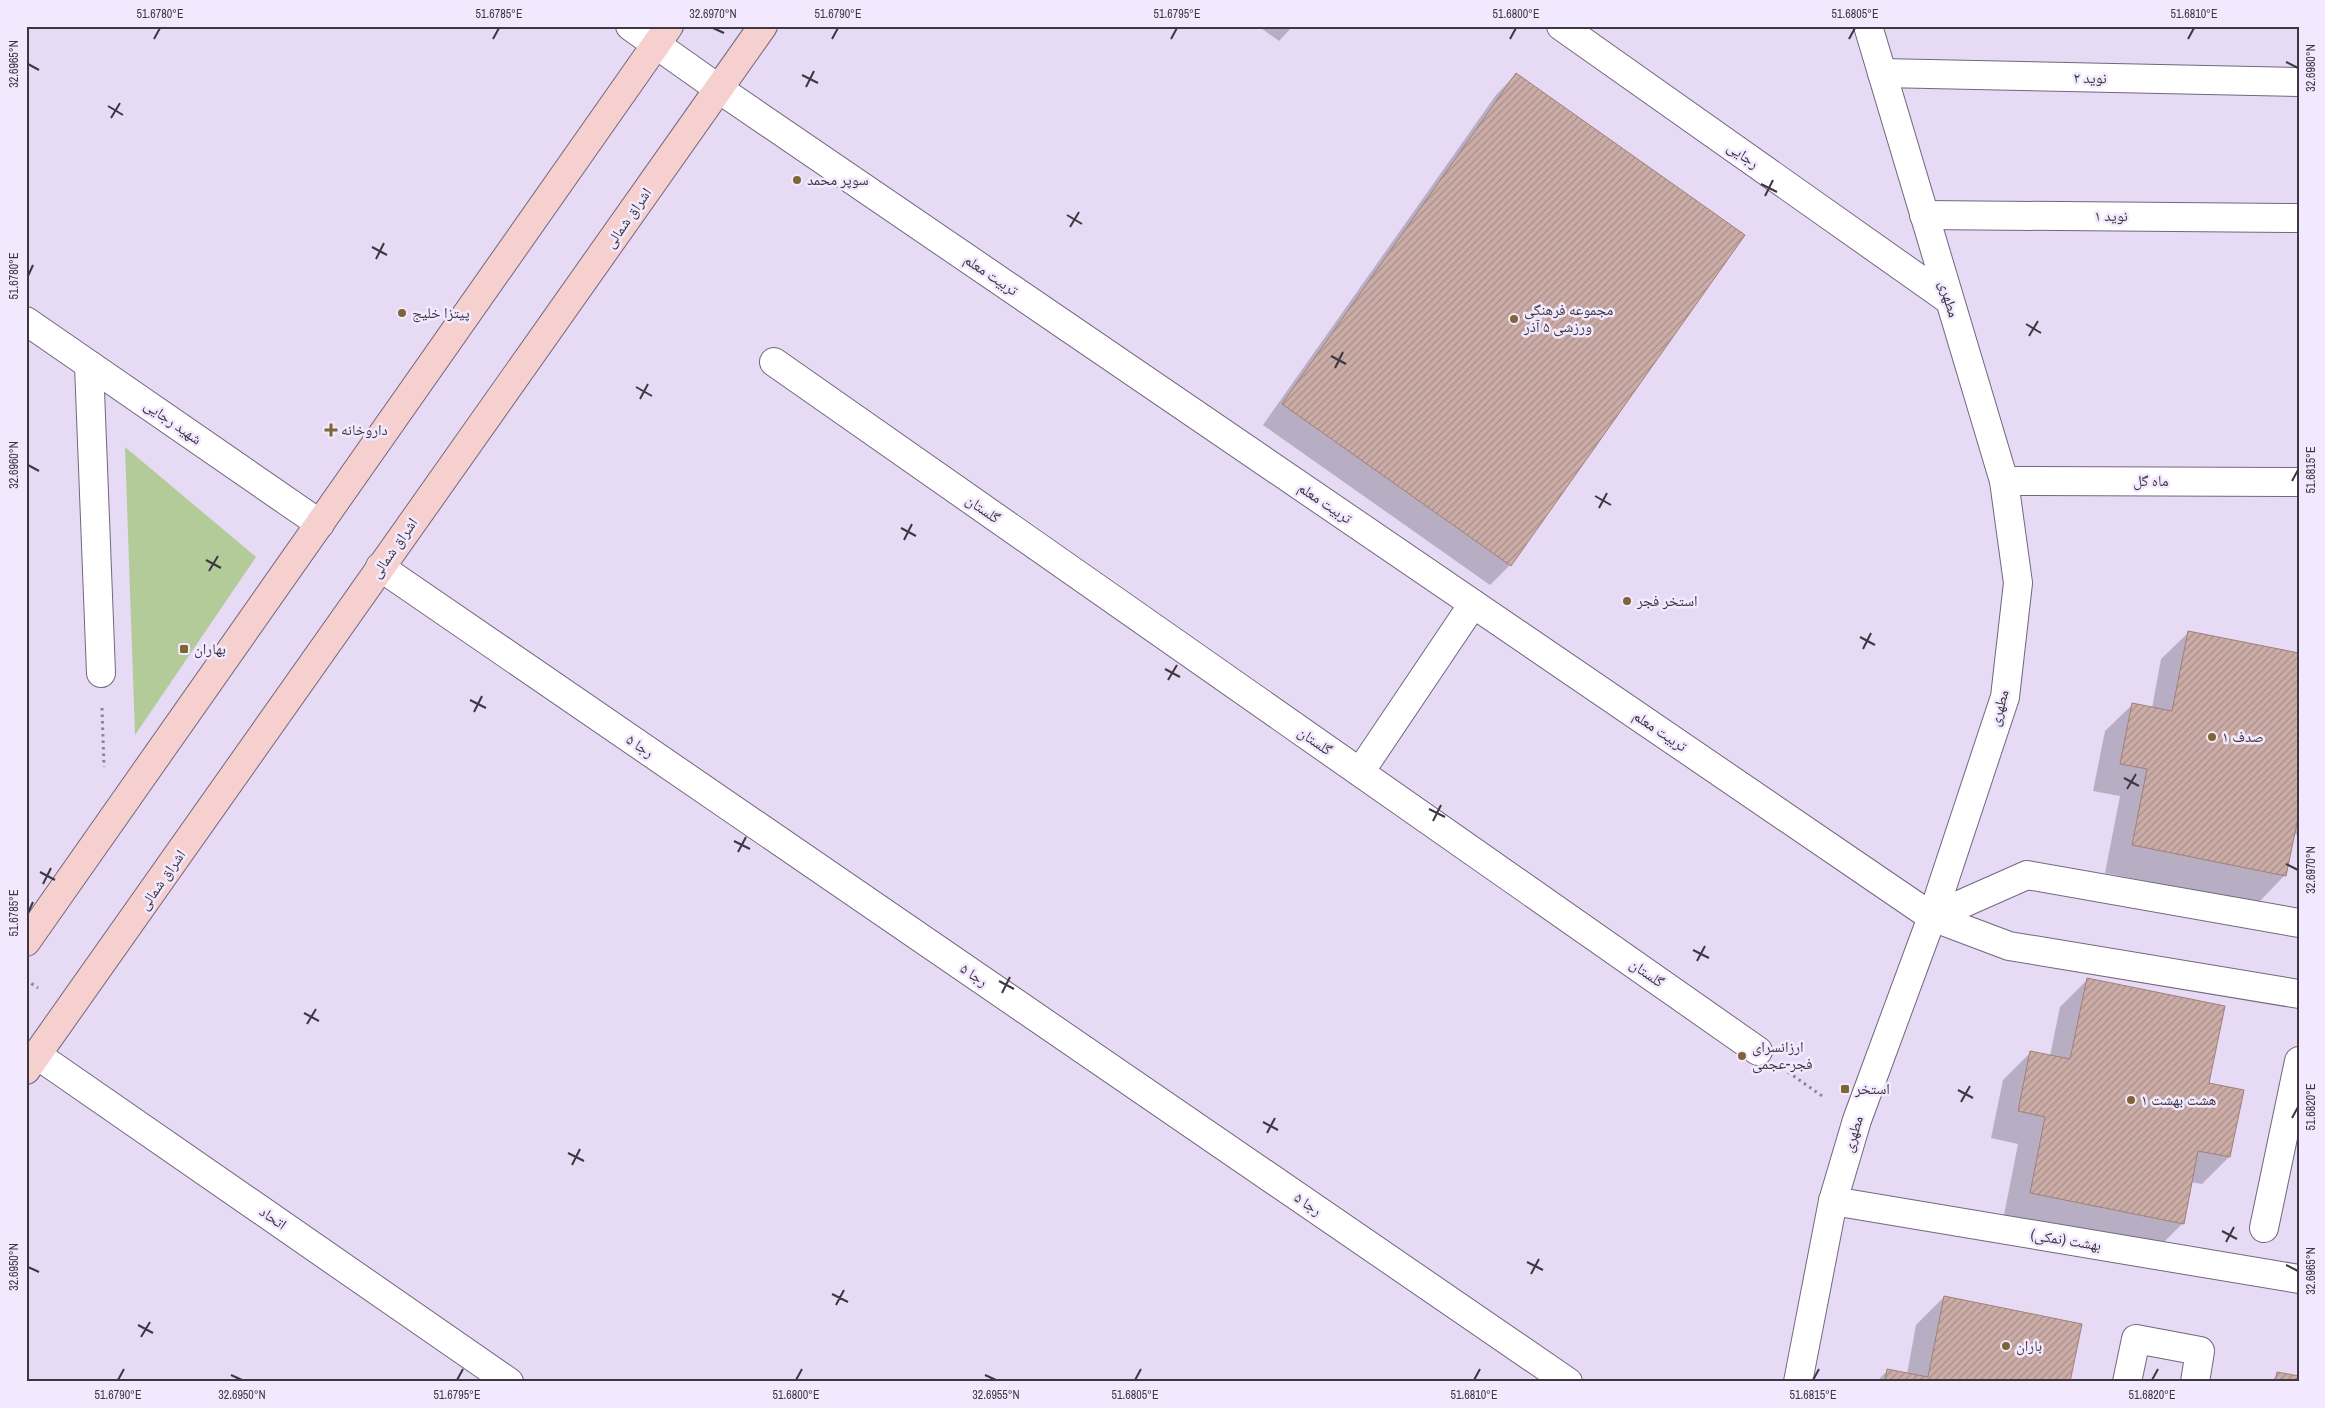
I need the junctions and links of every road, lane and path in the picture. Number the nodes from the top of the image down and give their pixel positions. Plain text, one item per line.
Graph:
1 (630, 26) edge
2 (763, 26) edge
3 (1561, 26) edge
4 (1868, 26) edge
5 (663, 35) edge
6 (1882, 73) junction
7 (2299, 82) edge
8 (719, 89) junction
9 (1924, 215) junction
10 (2299, 218) edge
11 (1949, 300) junction
12 (26, 321) edge
13 (774, 362) dead end
14 (90, 365) junction
15 (2004, 481) junction
16 (2299, 482) edge
17 (320, 524) junction
18 (380, 567) junction
19 (1473, 604) junction
20 (100, 673) joint
21 (104, 771) dead end
22 (1360, 772) junction
23 (1932, 917) junction
24 (2299, 923) edge
25 (26, 942) edge
26 (2299, 994) edge
27 (1758, 1050) joint
28 (2299, 1061) edge
29 (32, 1063) edge
30 (1856, 1120) junction
31 (1833, 1201) junction
32 (2264, 1228) dead end
33 (2299, 1279) edge
34 (509, 1382) edge
35 (1568, 1382) edge
36 (1798, 1382) edge
37 (2127, 1382) edge
38 (2195, 1382) edge

1 - 5 street
2 - 8 main road, اشراق شمالی
3 - 11 street, رجایی
4 - 6 street, مطهری
5 - 8 street, تربیت معلم
5 - 17 main road
6 - 7 street, نوید ۲
6 - 9 street, مطهری
8 - 18 main road, اشراق شمالی
8 - 19 street, تربیت معلم
9 - 10 street, نوید ۱
9 - 11 street, مطهری
11 - 15 street, مطهری
12 - 14 street, شهید رجایی
13 - 22 street, گلستان
14 - 17 street, شهید رجایی
14 - 20 street
15 - 16 street, ماه گل
15 - 23 street, مطهری
17 - 25 main road
18 - 29 main road, اشراق شمالی
18 - 35 street, رجا ۵
19 - 22 street
19 - 23 street, تربیت معلم
20 - 21 path
22 - 27 street, گلستان
23 - 24 street
23 - 26 street, تربیت معلم
23 - 30 street, مطهری
27 - 30 path
28 - 32 street
29 - 34 street, اتحاد
30 - 31 street, مطهری
31 - 33 street, بهشت (نمکی)
31 - 36 street, مطهری
37 - 38 street

